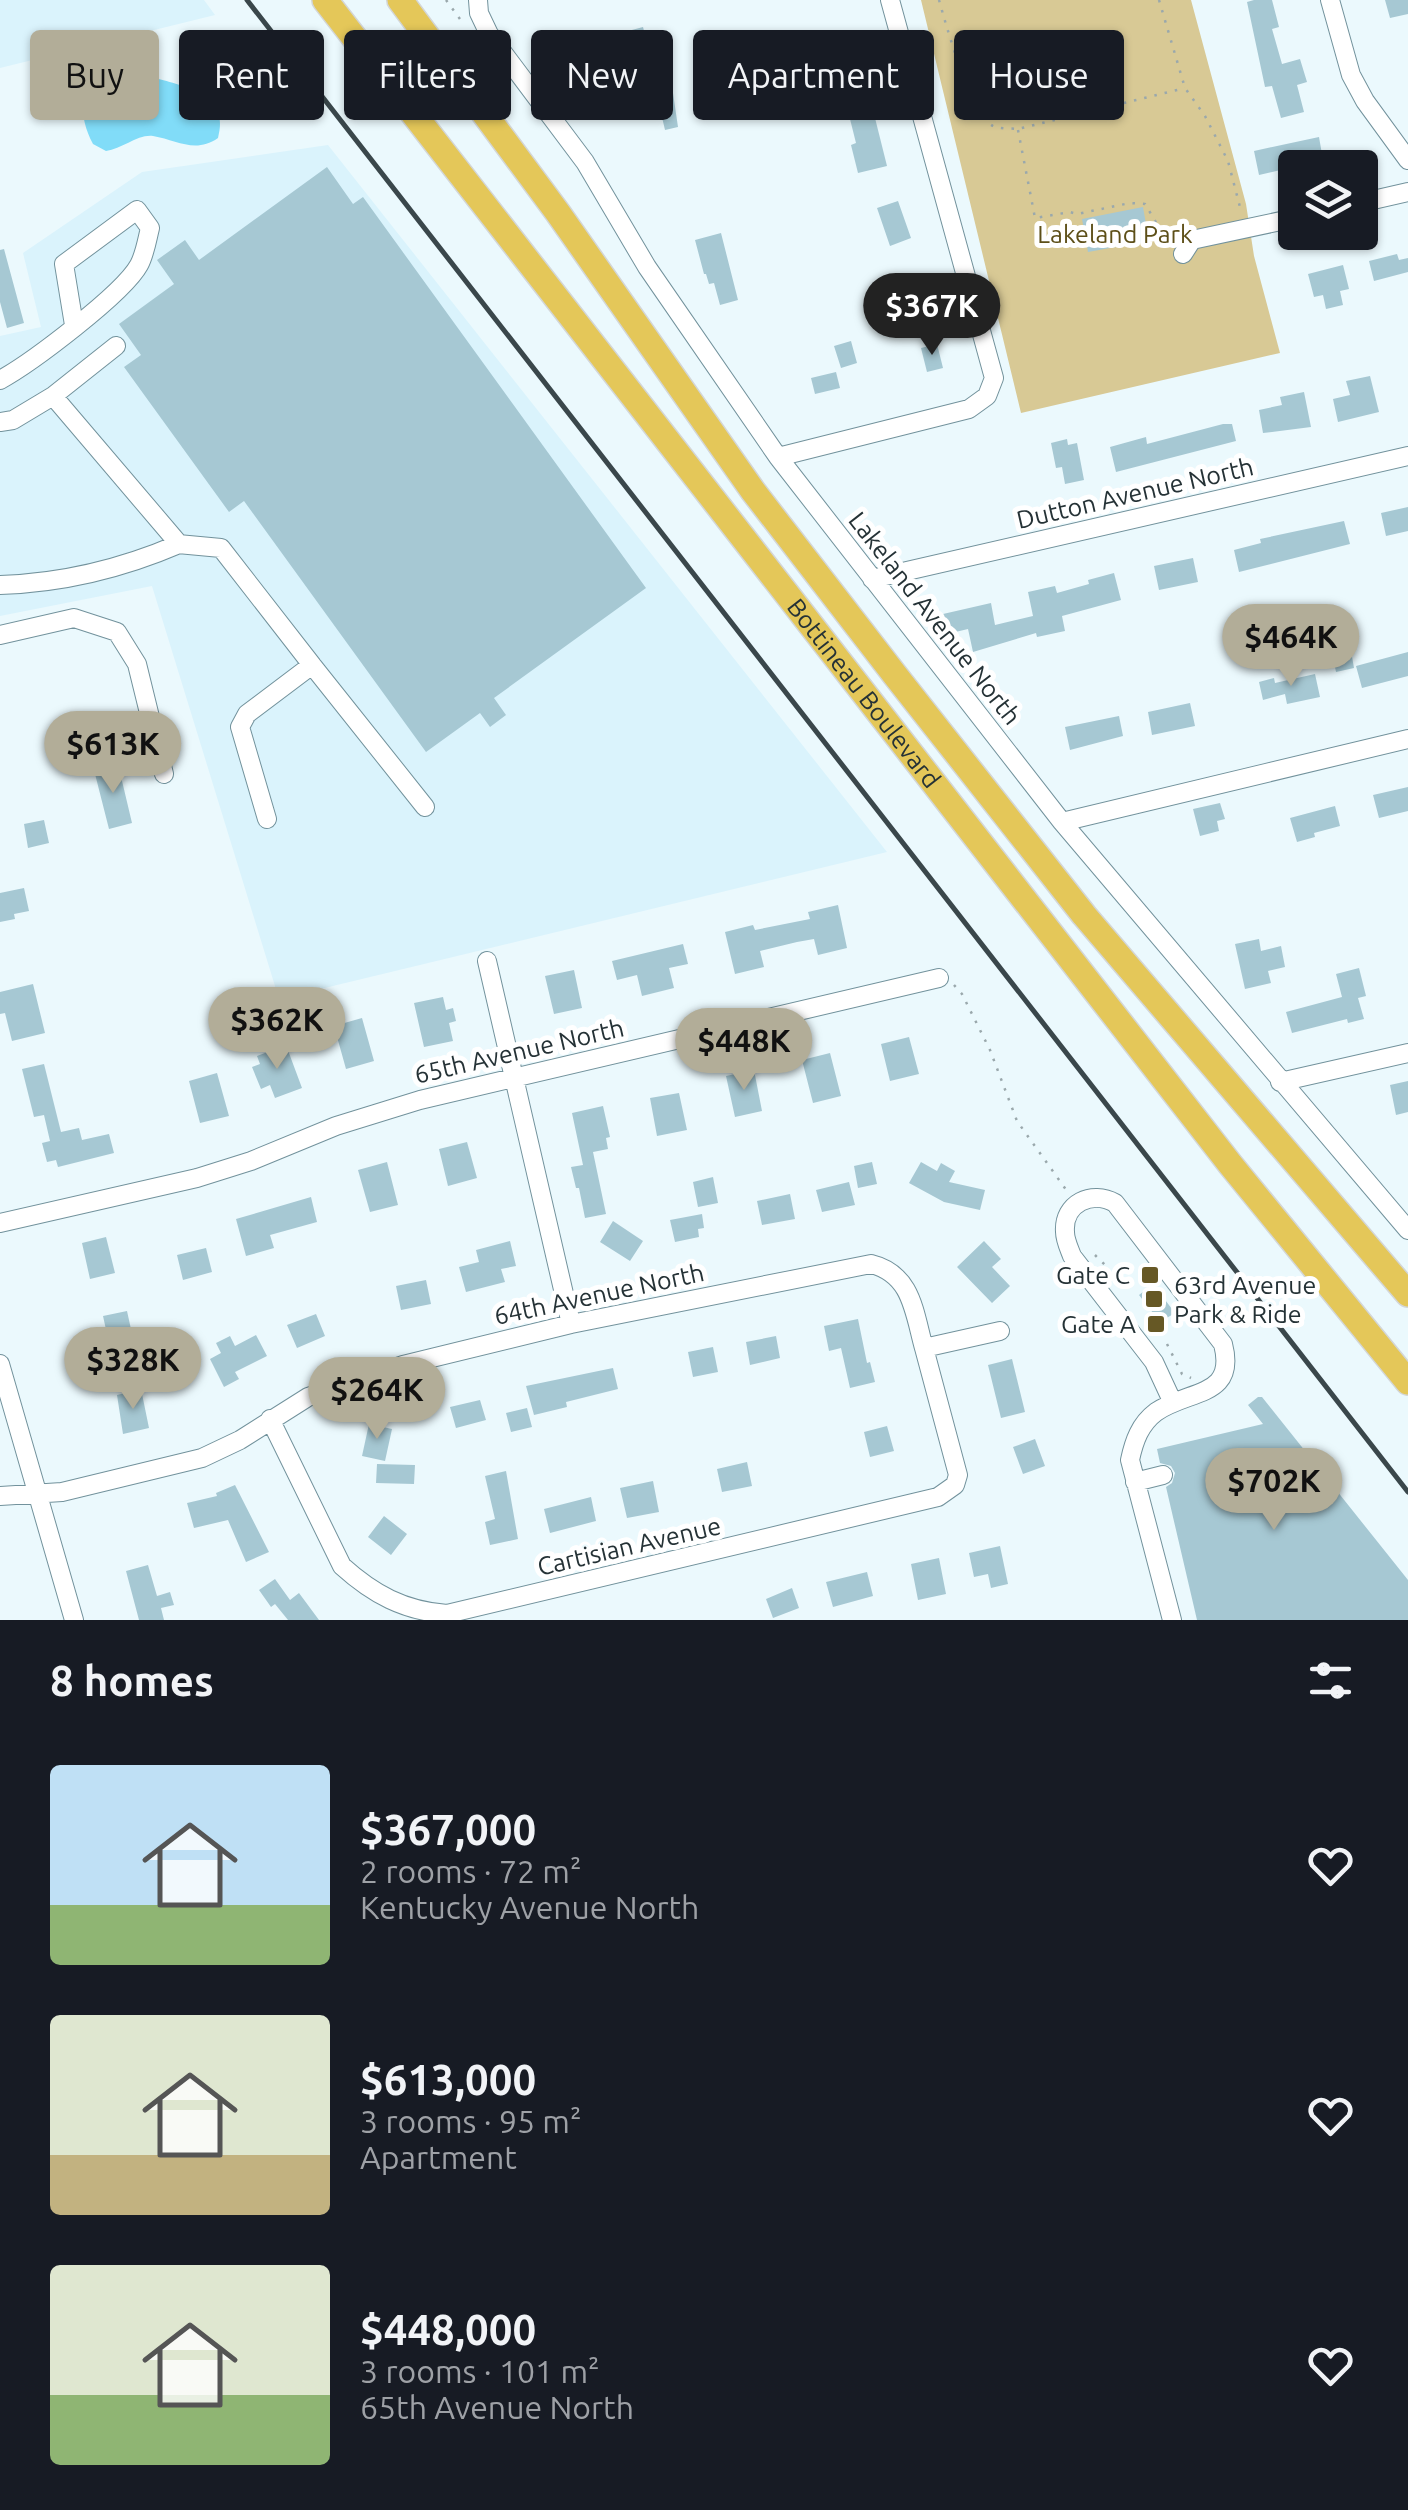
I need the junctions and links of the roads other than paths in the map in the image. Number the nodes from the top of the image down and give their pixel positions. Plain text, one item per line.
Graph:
1 (400, 0) edge
2 (478, 0) edge
3 (890, 0) edge
4 (1330, 0) edge
5 (332, 2) edge
6 (1408, 160) edge
7 (1408, 192) edge
8 (1378, 199) edge
9 (1278, 221) edge
10 (1185, 250) road end
11 (74, 326) junction
12 (116, 346) dead end
13 (0, 380) edge
14 (53, 396) junction
15 (0, 422) edge
16 (778, 456) junction
17 (1408, 456) edge
18 (178, 544) junction
19 (872, 578) junction
20 (0, 585) edge
21 (0, 635) edge
22 (312, 666) junction
23 (1408, 740) edge
24 (164, 774) dead end
25 (426, 807) dead end
26 (267, 819) dead end
27 (1062, 822) junction
28 (487, 962) dead end
29 (939, 978) road end
30 (1408, 1052) edge
31 (515, 1077) junction
32 (1280, 1082) junction
33 (0, 1223) edge
34 (1408, 1230) edge
35 (1408, 1294) edge
36 (571, 1324) junction
37 (1000, 1331) dead end
38 (924, 1348) junction
39 (0, 1364) edge
40 (1408, 1382) edge
41 (1172, 1404) junction
42 (270, 1419) junction
43 (1163, 1476) dead end
44 (1135, 1482) junction
45 (37, 1493) junction
46 (0, 1496) edge
47 (74, 1620) edge
48 (1172, 1620) edge

1 - 35 highway, Bottineau Boulevard
2 - 16 street, Lakeland Avenue North
3 - 16 street
4 - 6 street
5 - 40 highway, Bottineau Boulevard
7 - 8 street
9 - 10 street
11 - 11 street
11 - 13 street
12 - 14 street
14 - 15 street
14 - 18 street
16 - 19 street, Lakeland Avenue North
17 - 19 street, Dutton Avenue North
18 - 20 street
18 - 22 street
19 - 27 street, Lakeland Avenue North
21 - 24 street
22 - 25 street
22 - 26 street
23 - 27 street
27 - 32 street, Lakeland Avenue North
28 - 31 street
29 - 31 street, 65th Avenue North
30 - 32 street
31 - 33 street, 65th Avenue North
31 - 36 street
32 - 34 street, Lakeland Avenue North
36 - 38 street, 64th Avenue North
36 - 42 street, 64th Avenue North
37 - 38 street
38 - 42 street, Cartisian Avenue
39 - 45 street
41 - 41 street
41 - 44 street
42 - 45 street, 64th Avenue North
43 - 44 street
44 - 48 street
45 - 46 street, 64th Avenue North
45 - 47 street

